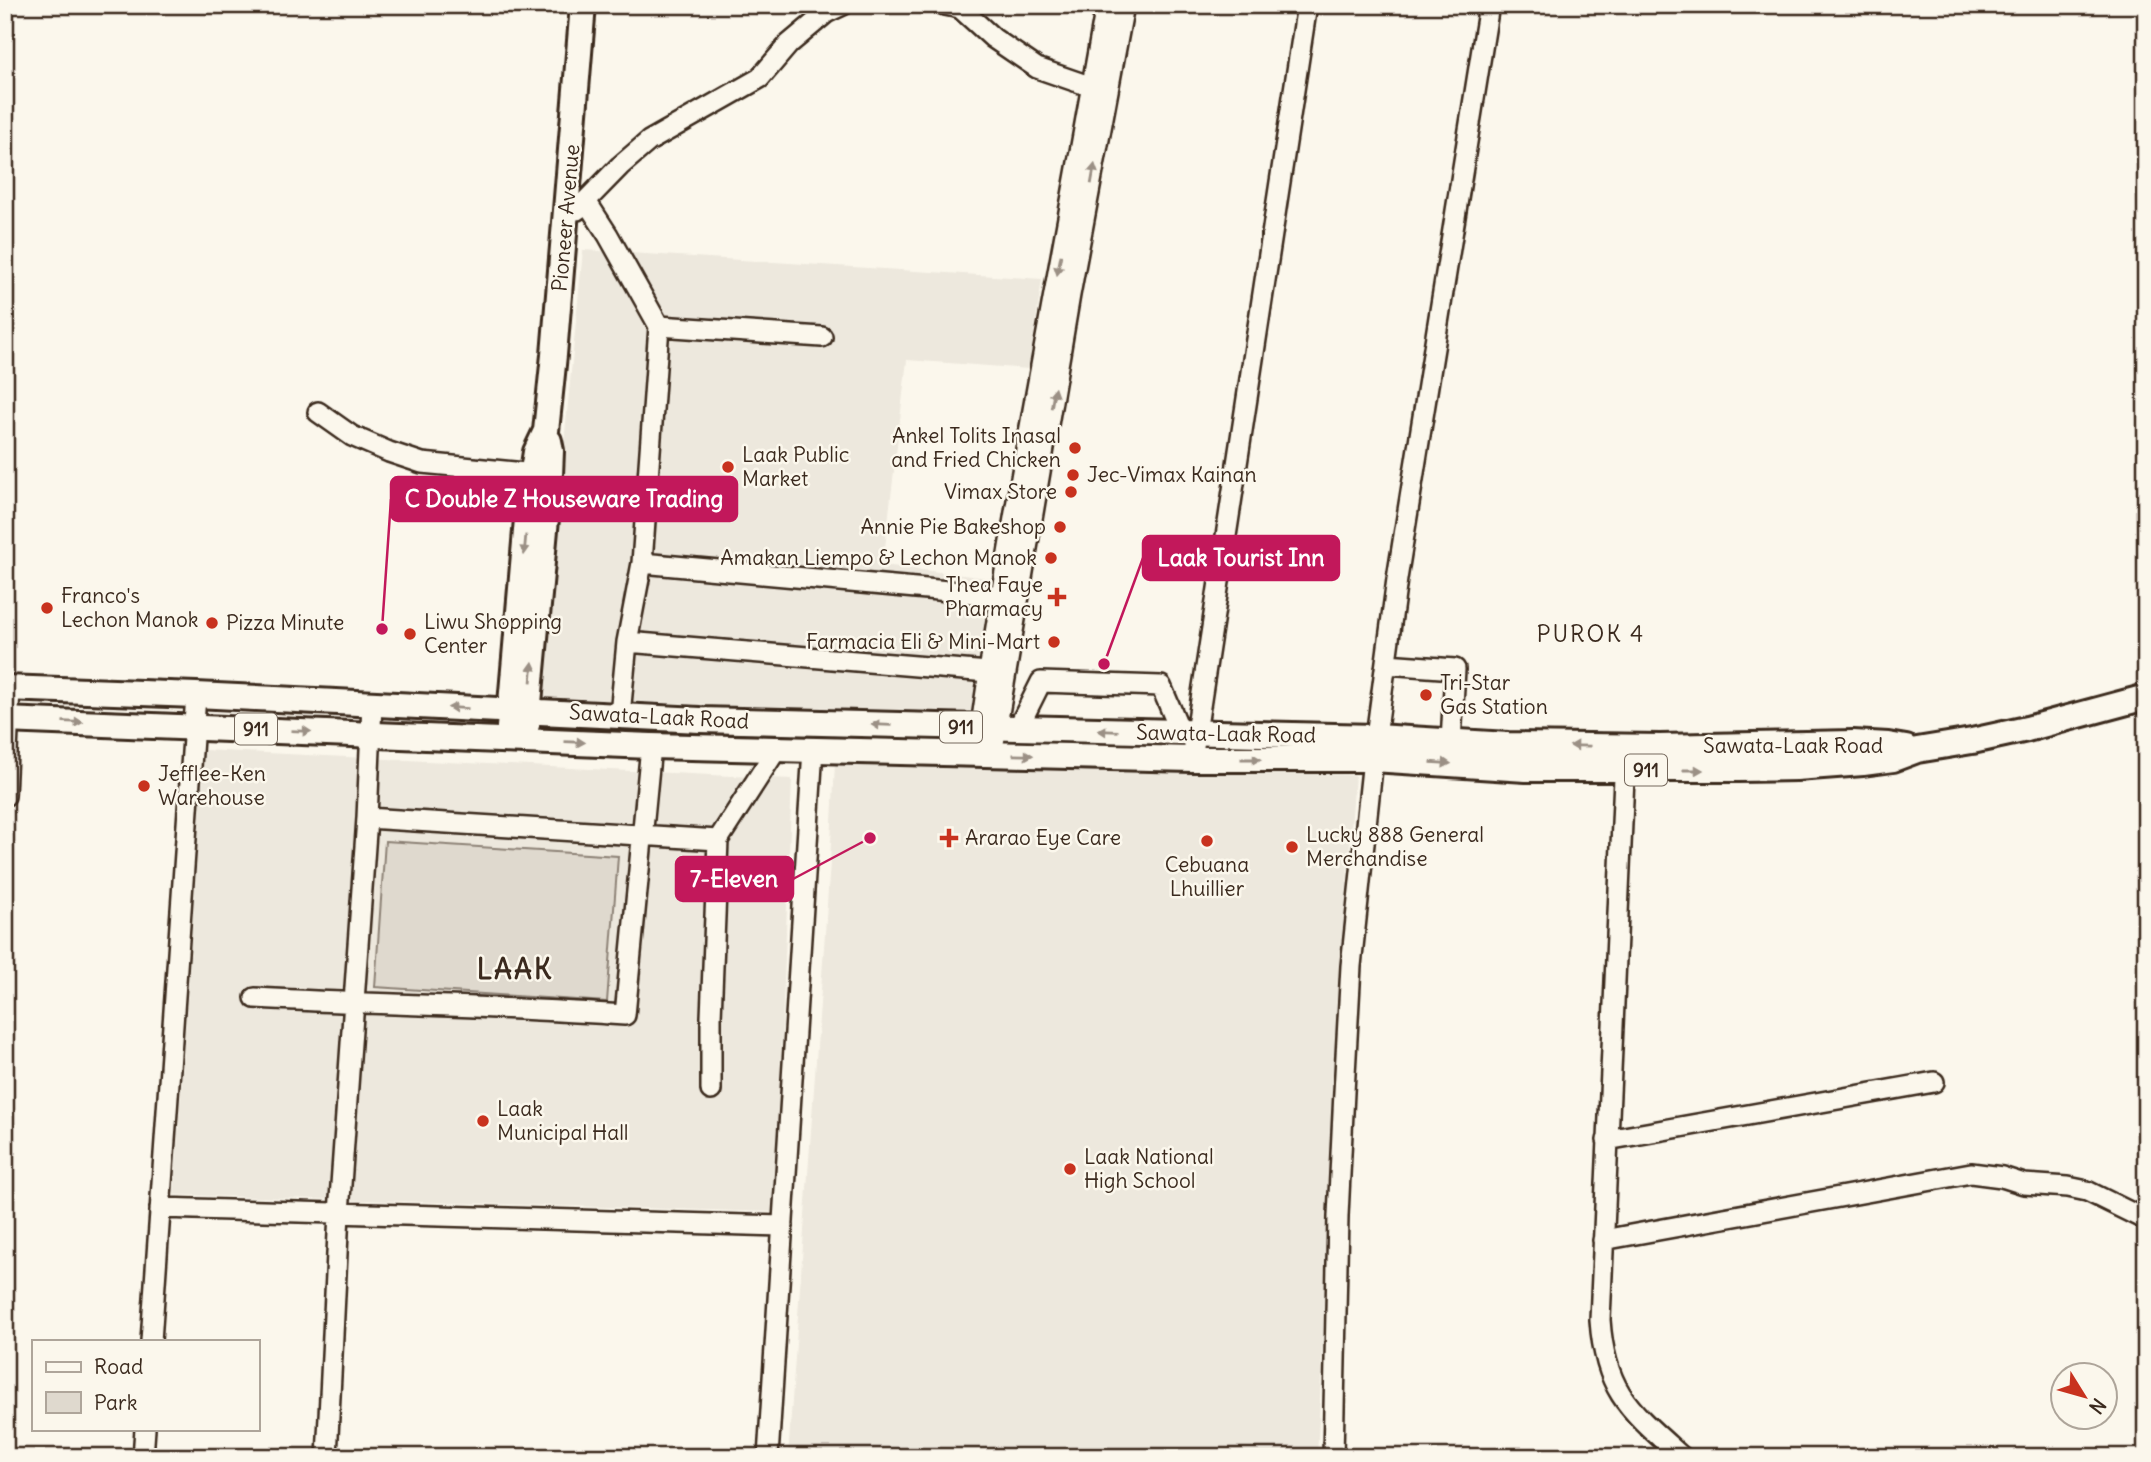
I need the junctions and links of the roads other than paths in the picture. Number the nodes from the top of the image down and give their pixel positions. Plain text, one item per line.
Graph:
1 (583, 5) edge
2 (843, 5) edge
3 (945, 5) edge
4 (1106, 5) edge
5 (1124, 5) edge
6 (1307, 5) edge
7 (1489, 5) edge
8 (1092, 87) junction
9 (586, 201) junction
10 (566, 221) junction
11 (659, 326) junction
12 (822, 337) dead end
13 (318, 412) dead end
14 (542, 474) junction
15 (642, 563) junction
16 (1010, 597) junction
17 (627, 642) junction
18 (1386, 664) junction
19 (996, 673) junction
20 (8, 688) edge
21 (196, 695) junction
22 (2146, 697) edge
23 (372, 704) junction
24 (520, 711) junction
25 (620, 715) junction
26 (7, 720) edge
27 (194, 727) junction
28 (998, 728) junction
29 (1189, 733) junction
30 (372, 734) junction
31 (517, 740) junction
32 (1451, 742) junction
33 (650, 746) junction
34 (778, 747) junction
35 (1374, 748) junction
36 (813, 749) junction
37 (984, 755) junction
38 (1625, 758) junction
39 (1192, 759) junction
40 (5, 796) edge
41 (367, 818) junction
42 (642, 837) junction
43 (718, 840) junction
44 (255, 998) dead end
45 (353, 1003) junction
46 (1934, 1082) dead end
47 (711, 1090) dead end
48 (1607, 1140) junction
49 (160, 1208) junction
50 (339, 1213) junction
51 (2146, 1220) edge
52 (783, 1226) junction
53 (1603, 1240) junction
54 (151, 1340) edge
55 (145, 1430) edge
56 (143, 1457) edge
57 (327, 1457) edge
58 (768, 1457) edge
59 (1333, 1457) edge
60 (1682, 1457) edge

1 - 10 main road, Pioneer Avenue
2 - 9 street
3 - 8 street
4 - 8 street
16 -> 5 street
6 - 29 street
7 - 18 street
8 -> 16 street
9 - 10 street
9 - 11 street
10 - 14 main road, Pioneer Avenue
11 - 12 street
11 - 15 street
13 - 14 street
14 - 24 main road, Pioneer Avenue
15 - 16 street
15 - 17 street
16 - 19 street
17 - 19 street
17 - 25 street
18 - 32 street
18 - 35 street
19 - 28 street
20 - 21 main road, Sawata-Laak Road / 911
20 - 26 street
21 - 23 main road, Sawata-Laak Road / 911
21 - 27 street
22 - 38 main road, Sawata-Laak Road / 911
24 -> 23 main road, Sawata-Laak Road / 911
23 - 30 street
24 - 25 main road, Sawata-Laak Road / 911
24 - 31 main road, Pioneer Avenue
28 -> 25 main road, Sawata-Laak Road / 911
26 -> 27 main road, Sawata-Laak Road / 911
26 - 40 street
27 -> 30 main road, Sawata-Laak Road / 911
27 - 49 street
29 -> 28 main road, Sawata-Laak Road / 911
28 - 29 street
28 - 37 street
29 - 35 main road, Sawata-Laak Road / 911
29 - 39 street
30 - 31 main road, Sawata-Laak Road / 911
30 - 41 street
31 -> 33 main road, Sawata-Laak Road / 911
32 - 35 main road, Sawata-Laak Road / 911
38 -> 32 main road, Sawata-Laak Road / 911
33 - 34 main road, Sawata-Laak Road / 911
33 - 42 street
34 - 36 main road, Sawata-Laak Road / 911
34 - 43 street
35 -> 38 main road, Sawata-Laak Road / 911
39 -> 35 main road, Sawata-Laak Road / 911
35 - 59 street
36 - 37 main road, Sawata-Laak Road / 911
36 - 52 street
37 -> 39 main road, Sawata-Laak Road / 911
38 - 48 street
41 - 42 street
41 - 45 street
42 - 43 street
42 - 45 street
43 - 47 street
44 - 45 street
45 - 50 street
46 - 48 street
48 - 53 street
49 - 50 street
49 - 54 street
50 - 52 street
50 - 57 street
51 - 53 street
52 - 58 street
53 - 60 street
55 - 56 street

